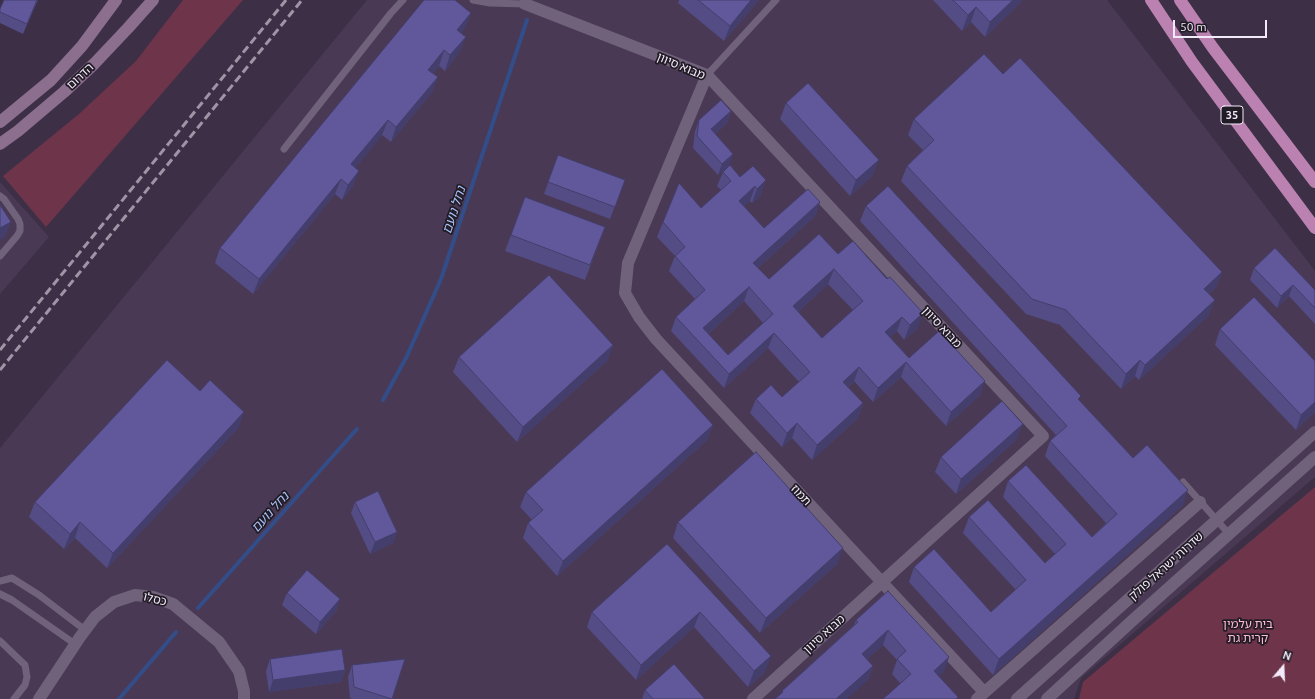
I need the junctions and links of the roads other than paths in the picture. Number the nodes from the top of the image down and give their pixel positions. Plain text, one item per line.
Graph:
1 (116, 0) edge
2 (153, 0) edge
3 (403, 0) edge
4 (473, 0) edge
5 (776, 0) edge
6 (1151, 0) edge
7 (1180, 0) edge
8 (523, 2) edge
9 (707, 75) junction
10 (0, 122) edge
11 (0, 144) edge
12 (284, 149) dead end
13 (1315, 182) edge
14 (0, 196) edge
15 (1315, 228) edge
16 (0, 256) edge
17 (1315, 432) edge
18 (1315, 457) edge
19 (1183, 482) edge
20 (1200, 502) junction
21 (1216, 520) junction
22 (1229, 534) junction
23 (0, 581) edge
24 (882, 582) junction
25 (0, 594) edge
26 (85, 630) junction
27 (0, 641) edge
28 (75, 644) junction
29 (981, 696) edge
30 (14, 699) edge
31 (39, 699) edge
32 (244, 699) edge
33 (753, 699) edge
34 (1017, 699) edge
35 (1047, 699) edge

1 - 10 main road, הדרום
2 - 11 main road, הדרום
3 - 12 lane
4 - 8 lane
5 - 9 lane
6 - 15 highway, 35
7 - 13 highway, 35
8 - 9 street, מבוא סיוון
9 - 24 street, תמוז
9 - 24 street, מבוא סיוון
14 - 16 lane
17 - 21 street, שדרות ישראל פולק
18 - 22 street, שדרות ישראל פולק
19 - 20 lane
20 - 21 lane
20 - 29 street
21 - 22 lane
21 - 34 street, שדרות ישראל פולק
22 - 35 street, שדרות ישראל פולק
23 - 26 lane
24 - 29 street, תמוז
24 - 33 street, מבוא סיוון
25 - 28 lane
26 - 28 street, כסלו
26 - 32 street, כסלו
27 - 30 lane
28 - 31 street, כסלו

